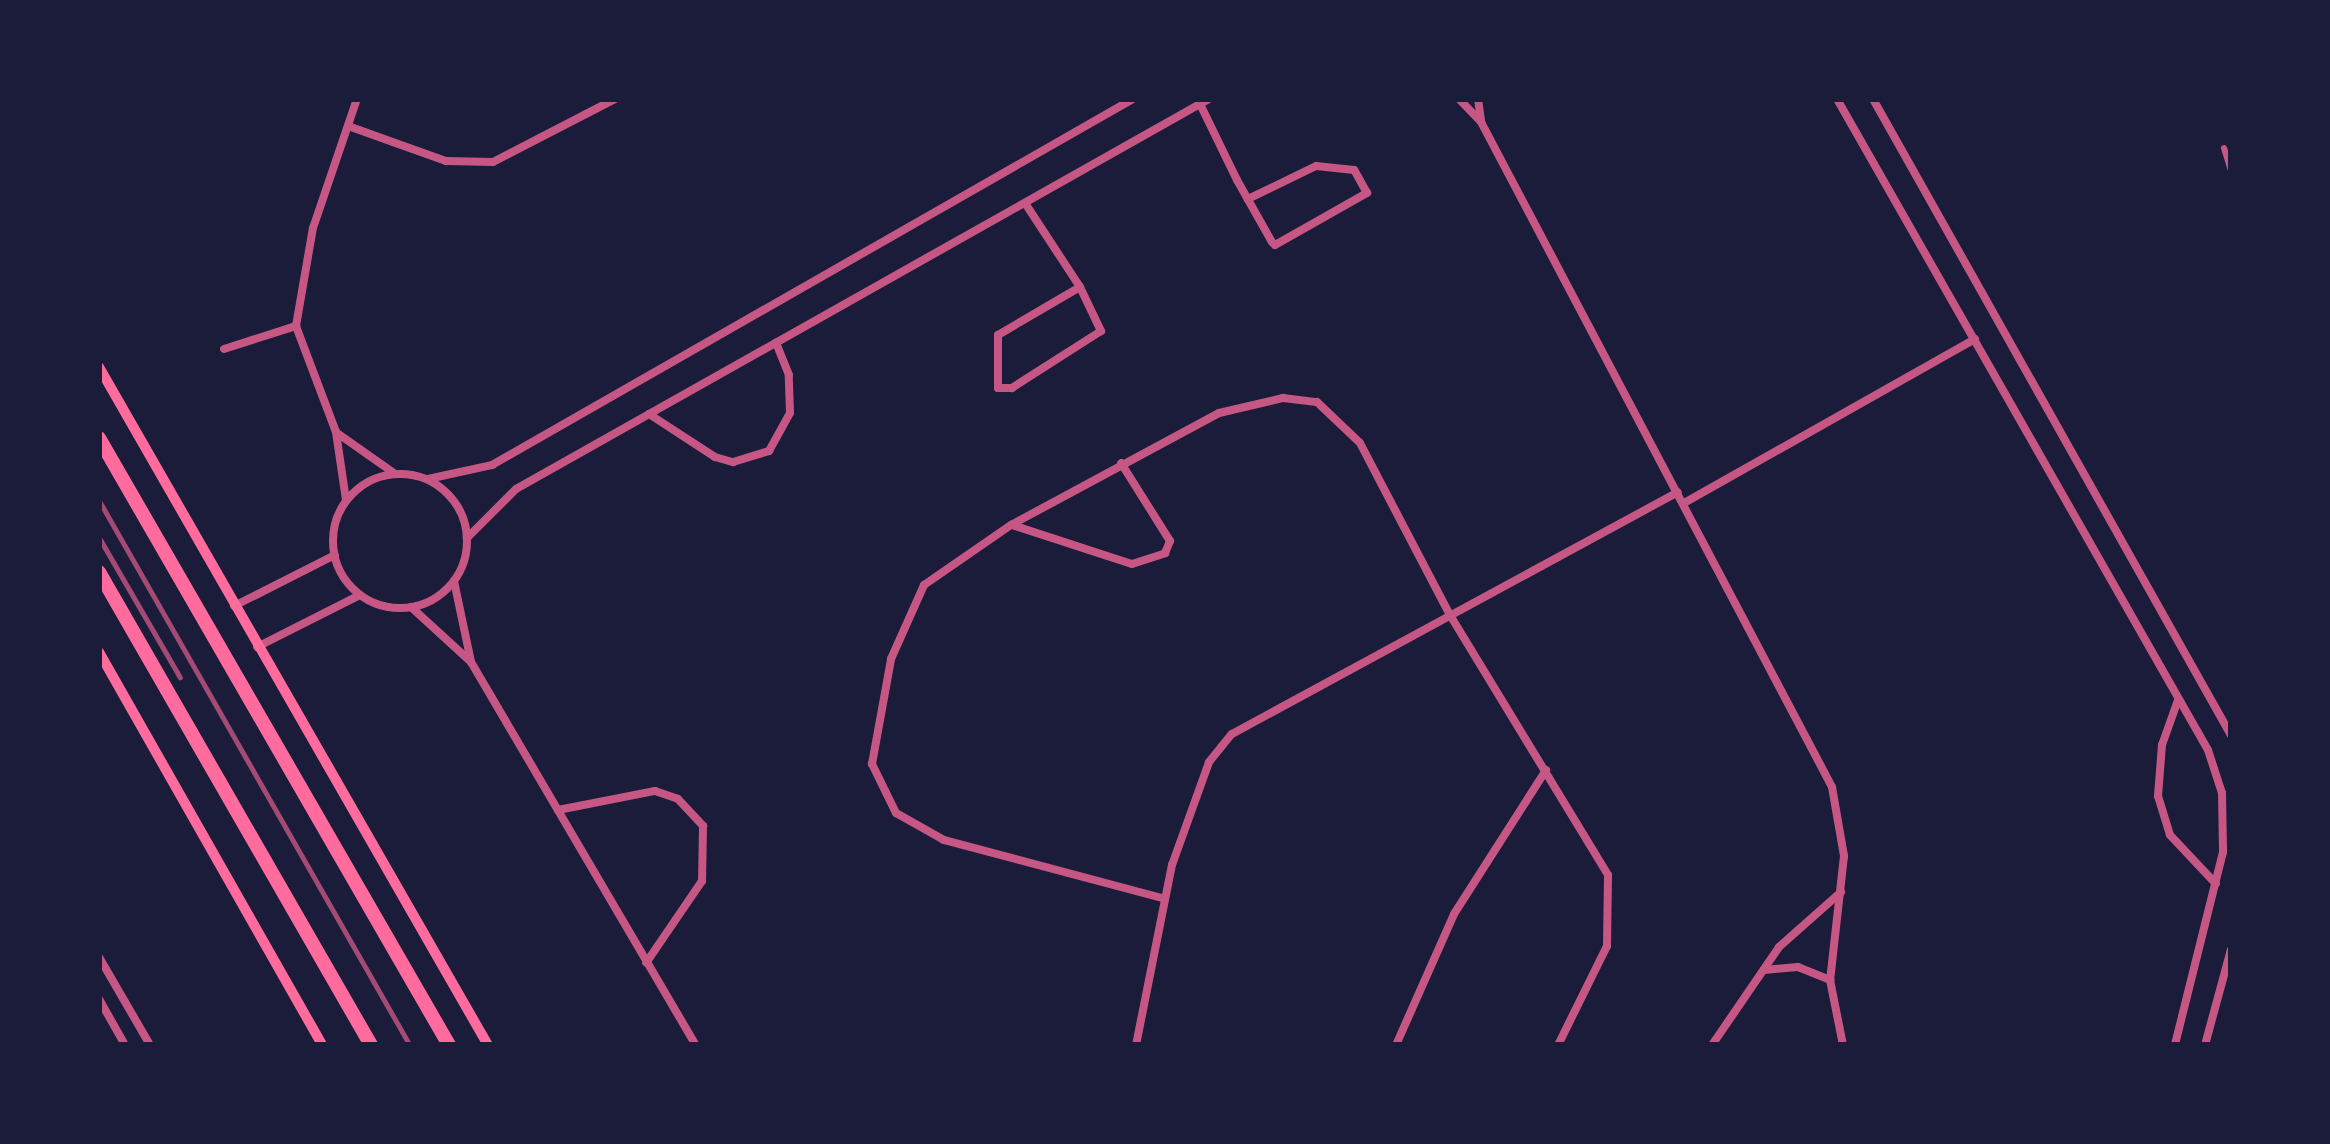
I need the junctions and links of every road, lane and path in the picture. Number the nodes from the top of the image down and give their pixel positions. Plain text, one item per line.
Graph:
1 (358, 99) edge
2 (615, 99) edge
3 (1133, 99) edge
4 (1459, 99) edge
5 (1478, 99) edge
6 (1837, 99) edge
7 (1874, 99) edge
8 (1205, 101) edge
9 (1481, 122) junction
10 (348, 126) junction
11 (2224, 148) dead end
12 (2231, 171) edge
13 (1248, 199) junction
14 (1025, 203) junction
15 (1080, 287) junction
16 (296, 326) junction
17 (1975, 339) junction
18 (776, 343) junction
19 (224, 349) dead end
20 (99, 367) edge
21 (649, 414) junction
22 (336, 432) junction
23 (99, 438) edge
24 (1121, 463) junction
25 (395, 473) junction
26 (428, 479) junction
27 (1678, 492) junction
28 (346, 501) junction
29 (1684, 503) junction
30 (1011, 525) junction
31 (467, 538) junction
32 (335, 555) junction
33 (99, 572) edge
34 (454, 580) junction
35 (360, 595) junction
36 (233, 606) junction
37 (411, 607) junction
38 (1450, 615) junction
39 (257, 647) junction
40 (99, 652) edge
41 (471, 662) junction
42 (2179, 698) junction
43 (2231, 735) edge
44 (1546, 770) junction
45 (557, 811) junction
46 (2217, 885) junction
47 (1841, 892) junction
48 (1162, 898) junction
49 (2231, 949) edge
50 (99, 957) edge
51 (646, 962) junction
52 (1763, 970) junction
53 (1830, 980) junction
54 (99, 999) edge
55 (125, 1045) edge
56 (150, 1045) edge
57 (322, 1045) edge
58 (371, 1045) edge
59 (449, 1045) edge
60 (488, 1045) edge
61 (696, 1045) edge
62 (1136, 1045) edge
63 (1396, 1045) edge
64 (1558, 1045) edge
65 (1712, 1045) edge
66 (1843, 1045) edge
67 (2175, 1045) edge
68 (2205, 1045) edge

1 - 10 street
2 - 10 street
3 - 26 street
4 - 9 street
5 - 9 street
6 - 17 street
7 - 43 street
8 - 13 street
8 - 14 street
9 - 27 street
10 - 16 street
11 - 12 street
13 - 13 street
14 - 15 street
14 - 18 street
15 - 15 street
16 - 19 street
16 - 22 street
17 - 29 street
17 - 42 street
18 - 21 street
18 - 21 street
20 - 36 main road
21 - 31 street
22 - 25 street
22 - 28 street
23 - 59 highway
24 - 30 street
24 - 30 street
24 - 38 street
25 - 26 street
25 - 28 street
26 - 31 street
27 - 29 street
27 - 38 street
28 - 32 street
29 - 47 street
30 - 48 street
31 - 34 street
32 - 35 street
32 - 36 street
33 - 58 highway
34 - 37 street
34 - 41 street
35 - 37 street
35 - 39 street
36 - 39 main road
37 - 41 street
38 - 44 street
38 - 48 street
39 - 60 main road
40 - 57 main road
41 - 45 street
42 - 46 street
42 - 46 street
44 - 63 street
44 - 64 street
45 - 51 street
45 - 51 street
46 - 67 street
47 - 52 street
47 - 53 street
48 - 62 street
49 - 68 street
50 - 56 street
51 - 61 street
52 - 53 street
52 - 65 street
53 - 66 street
54 - 55 street

